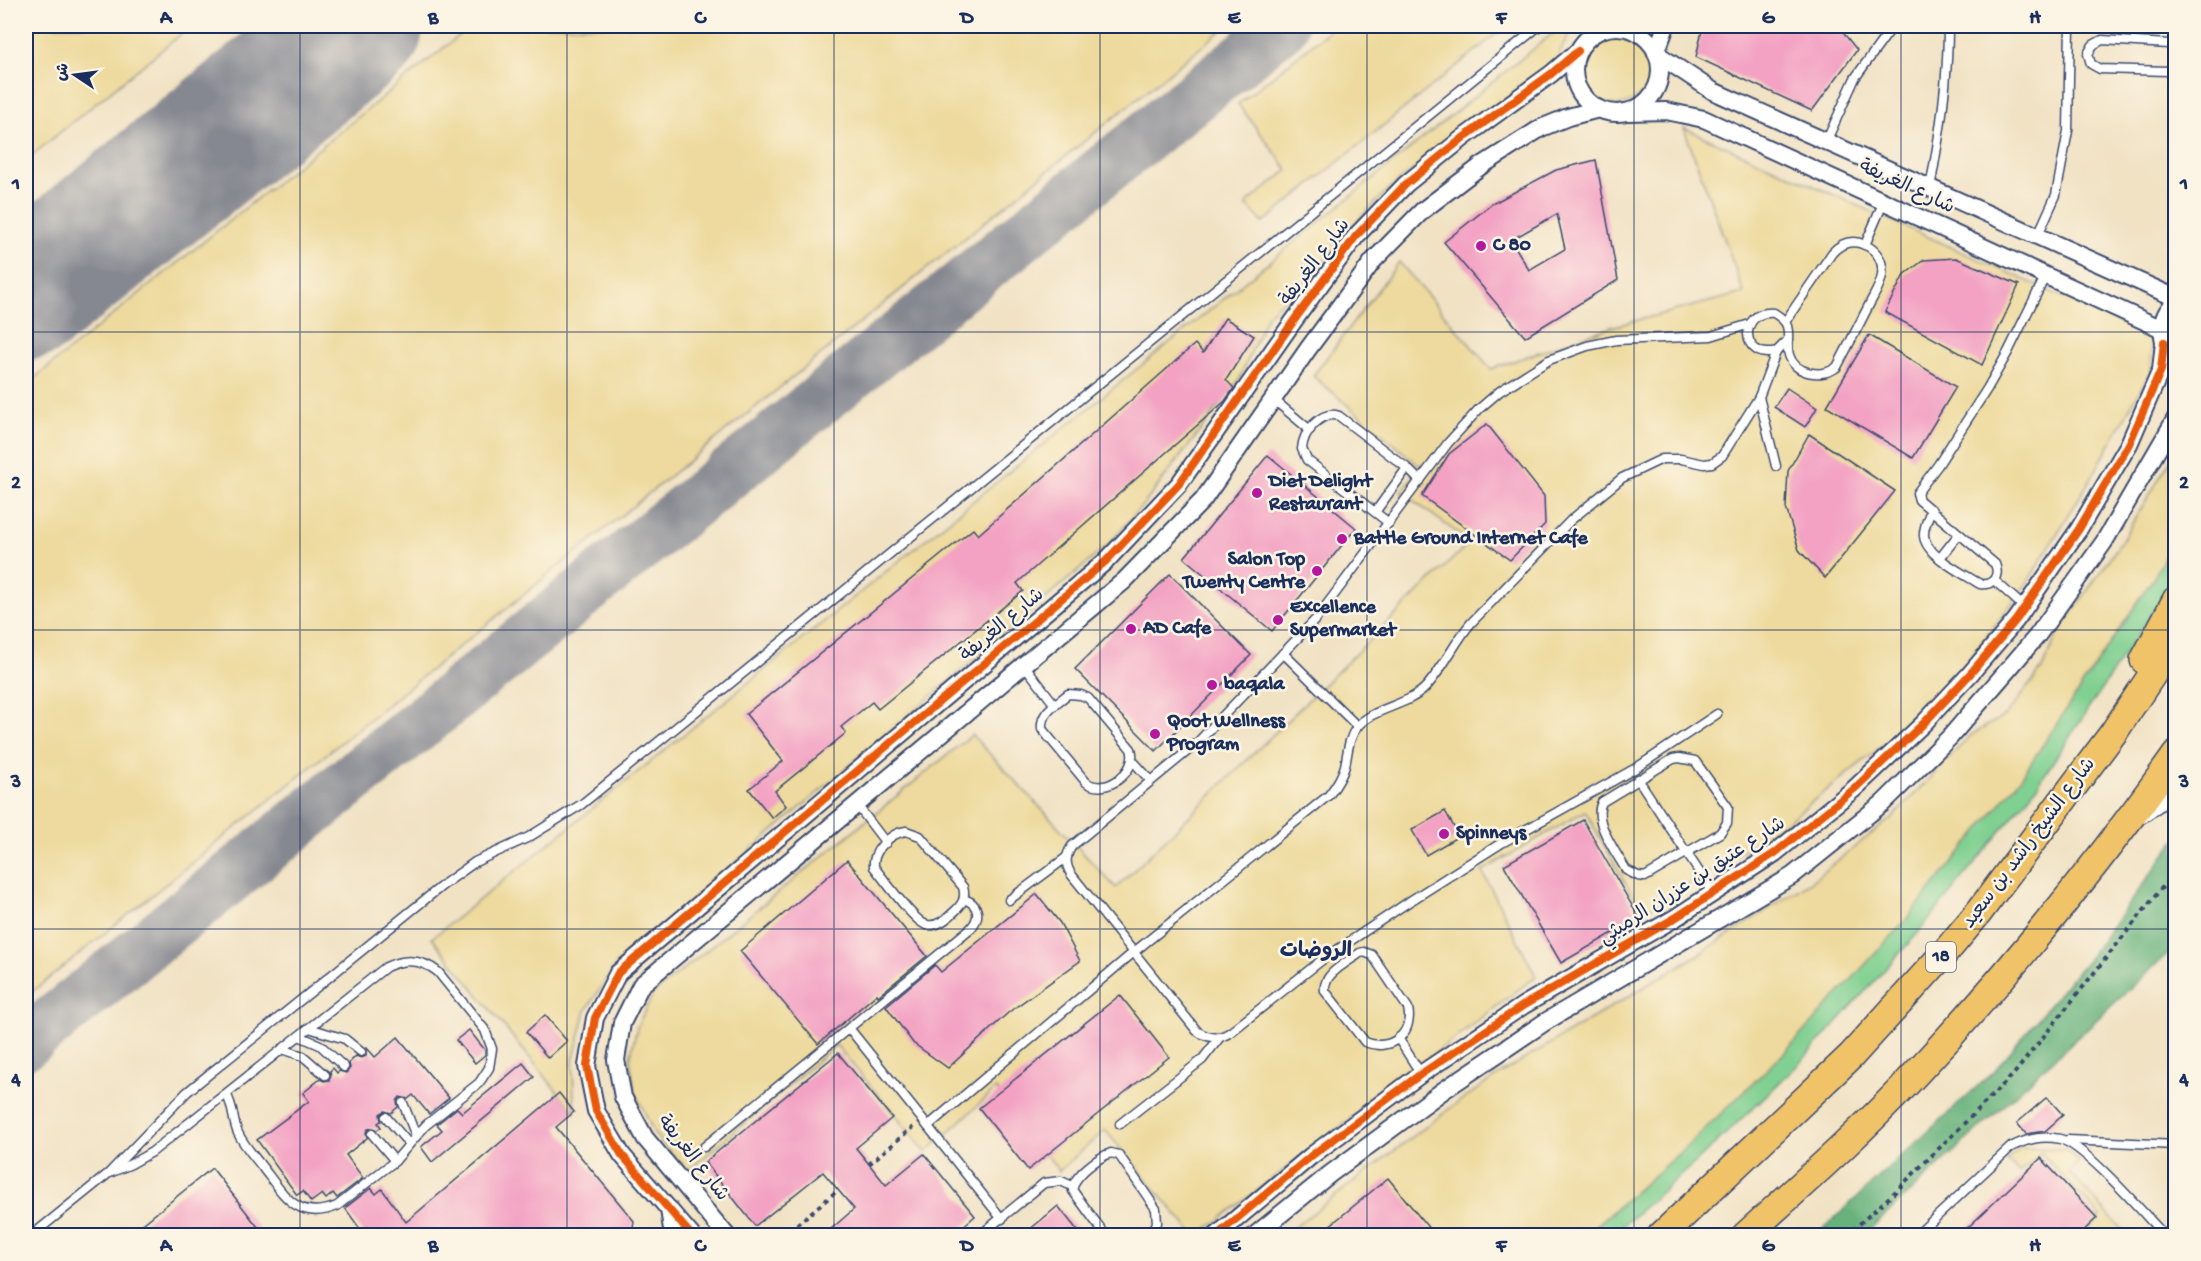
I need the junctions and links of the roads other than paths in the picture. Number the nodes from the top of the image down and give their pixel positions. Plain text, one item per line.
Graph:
1 (1539, 26) edge
2 (1610, 26) edge
3 (1666, 26) edge
4 (1893, 26) edge
5 (1948, 26) edge
6 (2070, 26) edge
7 (2175, 50) edge
8 (1578, 51) junction
9 (1657, 54) junction
10 (2175, 63) edge
11 (1599, 109) junction
12 (1626, 112) junction
13 (1826, 142) junction
14 (1930, 189) junction
15 (1884, 201) junction
16 (2037, 237) junction
17 (1865, 244) junction
18 (2046, 275) junction
19 (2175, 300) edge
20 (1785, 322) junction
21 (1750, 324) junction
22 (2163, 335) junction
23 (1786, 342) junction
24 (1776, 352) junction
25 (2175, 358) edge
26 (1759, 397) junction
27 (1273, 399) junction
28 (2175, 418) edge
29 (1310, 430) junction
30 (1776, 466) dead end
31 (1407, 468) junction
32 (1420, 481) junction
33 (1931, 509) junction
34 (1376, 511) junction
35 (1389, 523) junction
36 (1959, 534) junction
37 (1940, 558) junction
38 (1994, 580) junction
39 (2175, 600) edge
40 (2024, 607) junction
41 (2175, 639) edge
42 (1283, 653) junction
43 (1025, 666) junction
44 (1054, 705) junction
45 (1717, 714) dead end
46 (1357, 726) junction
47 (2114, 732) junction
48 (2175, 755) edge
49 (1133, 761) junction
50 (1638, 779) junction
51 (1151, 781) junction
52 (2175, 787) edge
53 (857, 805) junction
54 (2130, 819) junction
55 (886, 843) junction
56 (1686, 853) junction
57 (1066, 857) junction
58 (1713, 893) junction
59 (964, 899) junction
60 (1009, 900) dead end
61 (1354, 939) junction
62 (1134, 952) junction
63 (1364, 952) junction
64 (309, 1028) junction
65 (849, 1028) junction
66 (299, 1036) junction
67 (1220, 1037) junction
68 (1398, 1038) junction
69 (282, 1049) junction
70 (361, 1052) dead end
71 (344, 1067) dead end
72 (1421, 1074) junction
73 (325, 1075) dead end
74 (226, 1094) junction
75 (403, 1102) dead end
76 (386, 1117) dead end
77 (925, 1123) junction
78 (1120, 1124) dead end
79 (372, 1134) dead end
80 (416, 1136) junction
81 (2062, 1140) junction
82 (409, 1144) junction
83 (2175, 1144) edge
84 (704, 1148) dead end
85 (395, 1161) junction
86 (109, 1173) junction
87 (1072, 1186) junction
88 (668, 1208) junction
89 (1002, 1219) junction
90 (31, 1236) edge
91 (673, 1236) edge
92 (692, 1236) edge
93 (727, 1236) edge
94 (979, 1236) edge
95 (1106, 1236) edge
96 (1150, 1236) edge
97 (1216, 1236) edge
98 (1254, 1236) edge
99 (1661, 1236) edge
100 (1744, 1236) edge
101 (1916, 1236) edge
102 (2165, 1236) edge

1 - 86 lane
2 - 8 street
2 - 9 street
3 - 9 street
4 - 13 lane
5 - 14 lane
6 - 16 lane
7 - 10 lane
8 - 11 street
8 - 88 street, شارع الغريفة
9 - 12 street
9 - 13 street, شارع الغريفة
11 - 12 street
11 - 27 street, شارع الغريفة
12 - 15 street, شارع الغريفة
13 - 14 street, شارع الغريفة
14 - 16 street, شارع الغريفة
15 - 17 lane
15 - 18 street, شارع الغريفة
16 - 19 street, شارع الغريفة
17 - 20 lane
17 - 23 lane
18 - 22 street, شارع الغريفة
18 - 33 lane
19 - 22 street, شارع عتيق بن عزران الرميثي
20 - 21 lane
20 - 23 lane
21 - 24 lane
21 - 32 lane
22 - 25 street
22 - 40 street, شارع عتيق بن عزران الرميثي
23 - 24 lane
24 - 26 lane
26 - 30 lane
26 - 46 lane
27 - 29 lane
27 - 43 street, شارع الغريفة
28 - 98 street, شارع عتيق بن عزران الرميثي
29 - 31 lane
29 - 34 lane
31 - 32 lane
31 - 34 lane
32 - 35 lane
33 - 36 lane
33 - 37 lane
34 - 35 lane
35 - 42 lane
36 - 37 lane
36 - 38 lane
37 - 38 lane
38 - 40 lane
39 - 47 main road
40 - 58 street, شارع عتيق بن عزران الرميثي
41 - 47 main road, شارع الشيخ راشد بن سعيد / 18
42 - 46 lane
42 - 51 lane
43 - 44 lane
43 - 53 street, شارع الغريفة
44 - 49 lane
44 - 49 lane
45 - 61 lane
46 - 62 lane
47 - 99 main road, شارع الشيخ راشد بن سعيد / 18
48 - 54 main road
49 - 51 lane
50 - 56 lane
50 - 56 lane
50 - 56 lane
51 - 57 lane
52 - 54 street
53 - 55 lane
53 - 93 street, شارع الغريفة
54 - 100 main road
55 - 59 lane
55 - 59 lane
56 - 58 lane
57 - 60 lane
57 - 62 lane
58 - 72 street, شارع عتيق بن عزران الرميثي
59 - 65 lane
61 - 63 lane
61 - 67 lane
62 - 67 lane
62 - 77 lane
63 - 68 lane
63 - 68 lane
64 - 66 lane
64 - 70 lane
64 - 80 lane
65 - 77 lane
65 - 84 lane
66 - 69 lane
66 - 71 lane
67 - 78 lane
68 - 72 lane
69 - 73 lane
69 - 74 lane
72 - 97 street, شارع عتيق بن عزران الرميثي
74 - 85 lane
74 - 86 lane
75 - 80 lane
76 - 82 lane
77 - 89 lane
79 - 85 lane
80 - 82 lane
81 - 83 lane
81 - 101 lane
81 - 102 lane
82 - 85 lane
86 - 90 lane
87 - 89 lane
87 - 95 lane
87 - 96 lane
88 - 91 street
88 - 92 street, شارع الغريفة
89 - 94 lane

